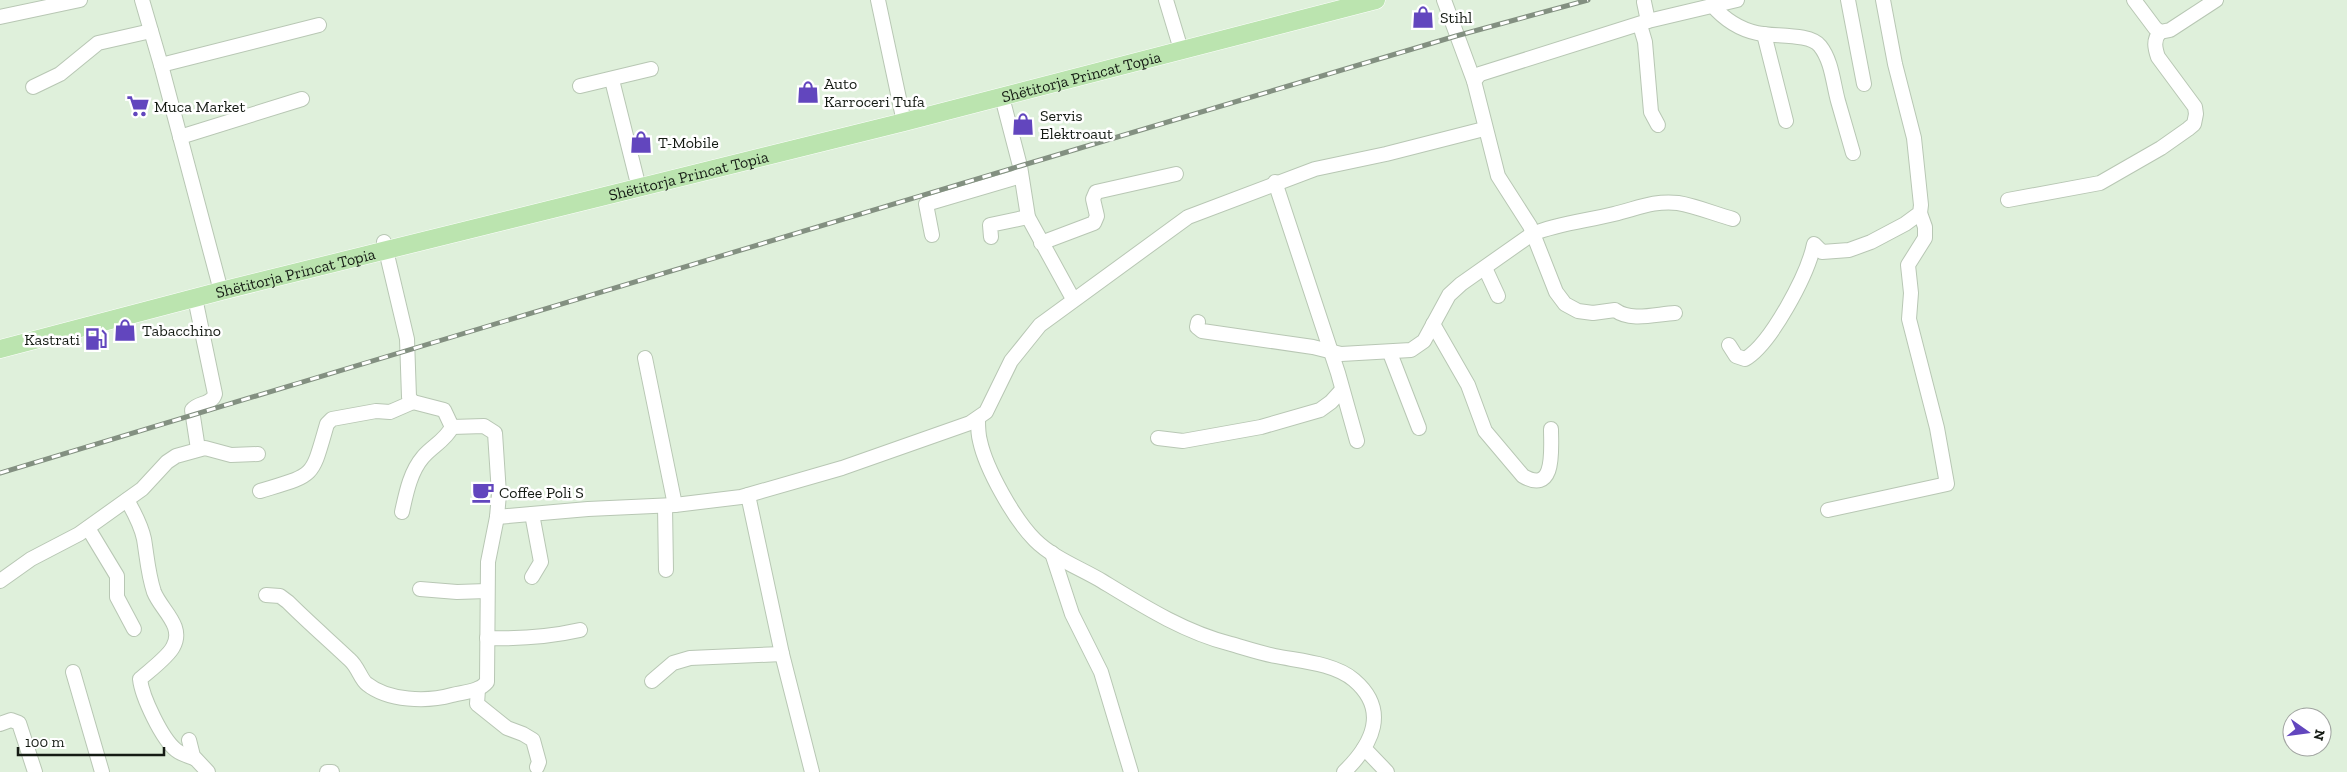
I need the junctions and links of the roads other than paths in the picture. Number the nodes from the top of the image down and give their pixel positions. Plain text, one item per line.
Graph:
1 (80, 0) edge
2 (142, 0) edge
3 (878, 0) edge
4 (1166, 0) edge
5 (1376, 0) edge
6 (1444, 0) edge
7 (1737, 0) edge
8 (1848, 0) edge
9 (1883, 0) edge
10 (2134, 0) edge
11 (2216, 0) edge
12 (1644, 2) dead end
13 (1712, 5) junction
14 (0, 17) edge
15 (1644, 23) junction
16 (319, 25) dead end
17 (151, 31) junction
18 (2160, 32) junction
19 (1764, 34) junction
20 (1179, 43) dead end
21 (161, 65) junction
22 (651, 69) dead end
23 (1475, 75) junction
24 (612, 80) junction
25 (1864, 84) dead end
26 (580, 86) dead end
27 (33, 87) dead end
28 (1002, 97) junction
29 (302, 99) dead end
30 (904, 122) junction
31 (1786, 122) dead end
32 (1658, 125) dead end
33 (1484, 129) junction
34 (180, 136) junction
35 (1853, 153) dead end
36 (1176, 174) dead end
37 (1022, 176) junction
38 (1275, 182) junction
39 (639, 188) junction
40 (2008, 200) dead end
41 (1920, 213) junction
42 (1028, 217) junction
43 (1733, 220) dead end
44 (1532, 234) junction
45 (932, 236) dead end
46 (990, 237) dead end
47 (1041, 244) junction
48 (385, 247) junction
49 (1485, 268) junction
50 (221, 291) junction
51 (1498, 296) dead end
52 (195, 298) junction
53 (1073, 299) junction
54 (1675, 313) dead end
55 (1198, 322) dead end
56 (1433, 324) junction
57 (1729, 345) dead end
58 (0, 348) edge
59 (1330, 350) junction
60 (1390, 353) junction
61 (645, 358) dead end
62 (1341, 391) junction
63 (412, 402) junction
64 (978, 419) junction
65 (452, 427) junction
66 (1419, 428) dead end
67 (1551, 429) dead end
68 (1158, 438) dead end
69 (1357, 441) dead end
70 (198, 449) junction
71 (258, 454) dead end
72 (260, 492) dead end
73 (748, 495) junction
74 (127, 500) junction
75 (670, 505) junction
76 (1828, 510) dead end
77 (402, 512) dead end
78 (532, 514) junction
79 (498, 517) junction
80 (88, 528) junction
81 (1052, 553) junction
82 (666, 570) dead end
83 (532, 577) dead end
84 (0, 581) edge
85 (420, 589) dead end
86 (487, 591) junction
87 (266, 595) dead end
88 (134, 629) dead end
89 (580, 630) dead end
90 (487, 638) junction
91 (782, 654) junction
92 (73, 672) dead end
93 (652, 681) dead end
94 (478, 689) junction
95 (0, 724) edge
96 (189, 740) dead end
97 (1364, 748) junction
98 (194, 758) junction
99 (537, 767) dead end
100 (35, 772) edge
101 (102, 772) edge
102 (208, 772) edge
103 (327, 772) edge
104 (332, 772) edge
105 (812, 772) edge
106 (1131, 772) edge
107 (1344, 772) edge
108 (1386, 772) edge

1 - 14 street
2 - 17 street
3 - 30 street
4 - 20 street
5 - 28 main road, Shëtitorja Princat Topia
6 - 23 street
7 - 13 street
8 - 25 street
9 - 41 street
10 - 18 street
11 - 18 street
12 - 15 street
13 - 15 street
13 - 19 street
15 - 23 street
15 - 32 street
16 - 21 street
17 - 21 street
17 - 27 street
18 - 40 street
19 - 31 street
19 - 35 street
21 - 34 street
22 - 24 street
23 - 33 street
24 - 26 street
24 - 39 street
28 - 30 main road, Shëtitorja Princat Topia
28 - 37 street
29 - 34 street
30 - 39 main road, Shëtitorja Princat Topia
33 - 38 street
33 - 44 street
34 - 50 street
36 - 47 street
37 - 42 street
37 - 45 street
38 - 53 street
38 - 59 street
39 - 48 main road, Shëtitorja Princat Topia
41 - 57 street
41 - 76 street
42 - 46 street
42 - 47 street
43 - 44 street
44 - 49 street
44 - 54 street
47 - 53 street
48 - 50 main road, Shëtitorja Princat Topia
48 - 63 street
49 - 51 street
49 - 56 street
50 - 52 main road, Shëtitorja Princat Topia
52 - 58 main road, Shëtitorja Princat Topia
52 - 70 street
53 - 64 street
55 - 59 street
56 - 60 street
56 - 67 street
59 - 60 street
59 - 62 street
60 - 66 street
61 - 75 street
62 - 68 street
62 - 69 street
63 - 65 street
63 - 72 street
64 - 73 street
64 - 81 street
65 - 77 street
65 - 79 street
70 - 71 street
70 - 74 street
73 - 75 street
73 - 91 street
74 - 80 street
74 - 98 street
75 - 78 street
75 - 82 street
78 - 79 street
78 - 83 street
79 - 86 street
80 - 84 street
80 - 88 street
81 - 97 street
81 - 106 street
85 - 86 street
86 - 90 street
87 - 94 street
89 - 90 street
90 - 94 street
91 - 93 street
91 - 105 street
92 - 101 street
94 - 99 street
95 - 100 street
96 - 98 street
97 - 107 street
97 - 108 street
98 - 102 street
103 - 104 street

